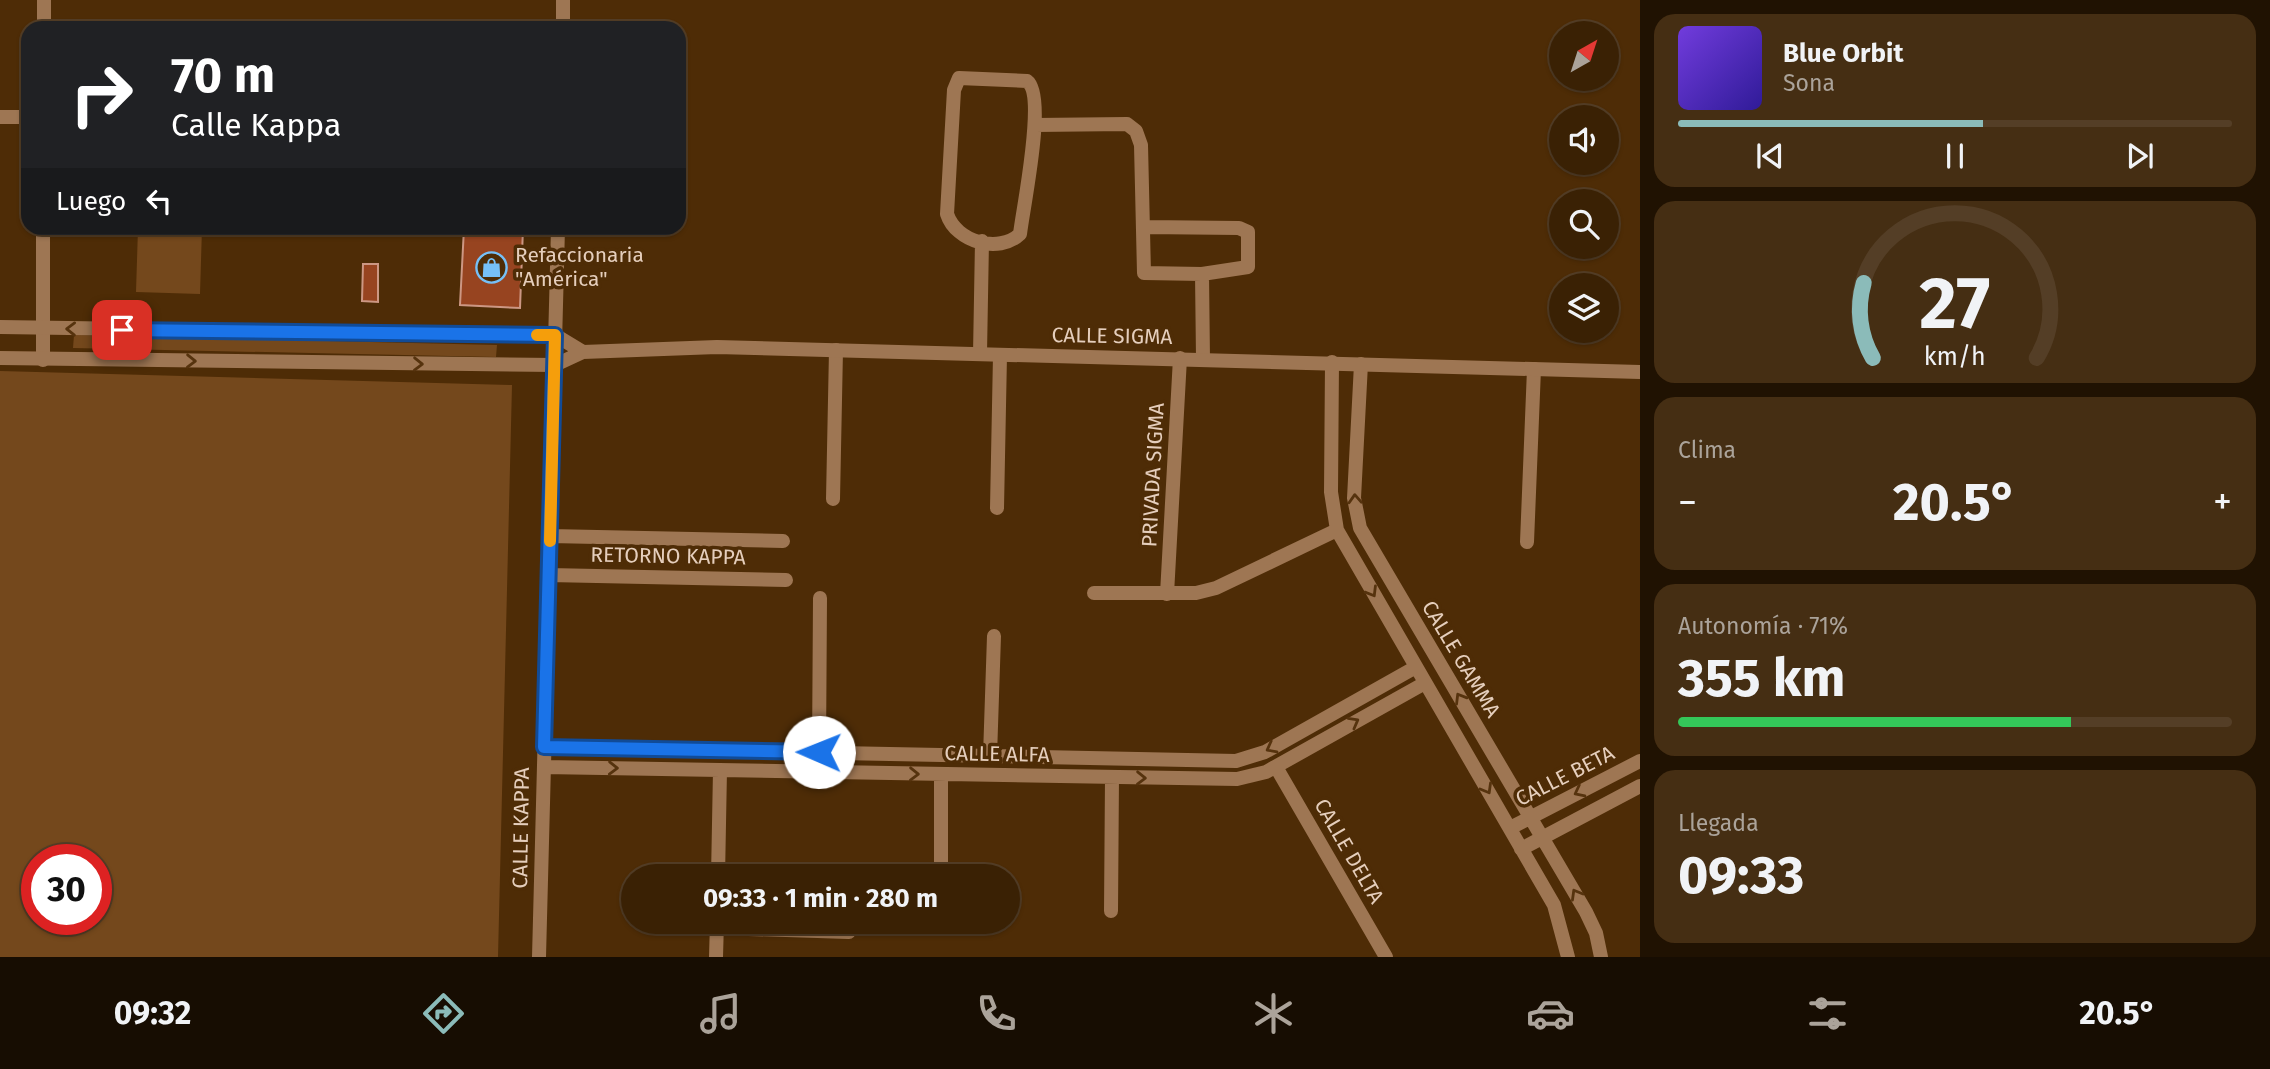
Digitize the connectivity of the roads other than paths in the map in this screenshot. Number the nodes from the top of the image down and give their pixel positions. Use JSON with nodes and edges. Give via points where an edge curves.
{"nodes":[{"id":1,"x":44,"y":0,"type":"edge"},
{"id":2,"x":563,"y":0,"type":"edge"},
{"id":3,"x":44,"y":21,"type":"edge"},
{"id":4,"x":562,"y":21,"type":"edge"},
{"id":5,"x":0,"y":117,"type":"edge"},
{"id":6,"x":21,"y":117,"type":"edge"},
{"id":7,"x":1035,"y":125,"type":"junction"},
{"id":8,"x":1144,"y":227,"type":"junction"},
{"id":9,"x":43,"y":235,"type":"edge"},
{"id":10,"x":558,"y":235,"type":"edge"},
{"id":11,"x":982,"y":241,"type":"junction"},
{"id":12,"x":1202,"y":274,"type":"junction"},
{"id":13,"x":0,"y":327,"type":"edge"},
{"id":14,"x":43,"y":328,"type":"junction"},
{"id":15,"x":555,"y":335,"type":"junction"},
{"id":16,"x":836,"y":350,"type":"junction"},
{"id":17,"x":583,"y":352,"type":"junction"},
{"id":18,"x":980,"y":354,"type":"junction"},
{"id":19,"x":1000,"y":355,"type":"junction"},
{"id":20,"x":0,"y":358,"type":"edge"},
{"id":21,"x":1180,"y":358,"type":"junction"},
{"id":22,"x":1203,"y":359,"type":"junction"},
{"id":23,"x":43,"y":360,"type":"junction"},
{"id":24,"x":1332,"y":362,"type":"junction"},
{"id":25,"x":1361,"y":364,"type":"junction"},
{"id":26,"x":555,"y":365,"type":"junction"},
{"id":27,"x":1535,"y":369,"type":"junction"},
{"id":28,"x":1640,"y":372,"type":"edge"},
{"id":29,"x":833,"y":499,"type":"dead end"},
{"id":30,"x":997,"y":508,"type":"dead end"},
{"id":31,"x":1337,"y":530,"type":"junction"},
{"id":32,"x":550,"y":536,"type":"junction"},
{"id":33,"x":783,"y":541,"type":"dead end"},
{"id":34,"x":1527,"y":542,"type":"dead end"},
{"id":35,"x":549,"y":575,"type":"junction"},
{"id":36,"x":786,"y":580,"type":"dead end"},
{"id":37,"x":1094,"y":593,"type":"dead end"},
{"id":38,"x":1167,"y":594,"type":"junction"},
{"id":39,"x":820,"y":598,"type":"dead end"},
{"id":40,"x":994,"y":636,"type":"dead end"},
{"id":41,"x":1416,"y":667,"type":"junction"},
{"id":42,"x":1425,"y":683,"type":"junction"},
{"id":43,"x":544,"y":747,"type":"junction"},
{"id":44,"x":819,"y":752,"type":"junction"},
{"id":45,"x":880,"y":754,"type":"junction"},
{"id":46,"x":990,"y":756,"type":"junction"},
{"id":47,"x":1640,"y":761,"type":"edge"},
{"id":48,"x":544,"y":767,"type":"junction"},
{"id":49,"x":1276,"y":767,"type":"junction"},
{"id":50,"x":720,"y":770,"type":"junction"},
{"id":51,"x":880,"y":773,"type":"junction"},
{"id":52,"x":941,"y":774,"type":"junction"},
{"id":53,"x":1112,"y":777,"type":"junction"},
{"id":54,"x":1640,"y":786,"type":"edge"},
{"id":55,"x":1532,"y":817,"type":"junction"},
{"id":56,"x":1510,"y":828,"type":"junction"},
{"id":57,"x":1543,"y":837,"type":"junction"},
{"id":58,"x":1521,"y":849,"type":"junction"},
{"id":59,"x":718,"y":864,"type":"edge"},
{"id":60,"x":941,"y":864,"type":"edge"},
{"id":61,"x":1111,"y":911,"type":"dead end"},
{"id":62,"x":717,"y":934,"type":"edge"},
{"id":63,"x":539,"y":957,"type":"edge"},
{"id":64,"x":716,"y":957,"type":"edge"},
{"id":65,"x":1386,"y":957,"type":"edge"},
{"id":66,"x":1568,"y":957,"type":"edge"},
{"id":67,"x":1601,"y":957,"type":"edge"}],
"edges":[{"from":1,"to":3,"type":"street"},
{"from":2,"to":4,"type":"street"},
{"from":5,"to":6,"type":"street"},
{"from":7,"to":8,"type":"street","via":[[1127,124],[1136,131],[1141,145]]},
{"from":7,"to":11,"type":"street","via":[[1020,233],[998,246]]},
{"from":7,"to":11,"type":"street","via":[[1035,92],[1027,81],[960,78],[956,82],[947,215],[959,234]]},
{"from":8,"to":12,"type":"street","via":[[1144,273]]},
{"from":8,"to":12,"type":"street","via":[[1239,228],[1248,232],[1248,267]]},
{"from":9,"to":14,"type":"street"},
{"from":10,"to":15,"type":"street","name":"CALLE KAPPA"},
{"from":11,"to":18,"type":"street"},
{"from":12,"to":22,"type":"street"},
{"from":13,"to":14,"type":"street"},
{"from":15,"to":14,"type":"street","one_way":true},
{"from":14,"to":23,"type":"street"},
{"from":15,"to":17,"type":"street"},
{"from":15,"to":26,"type":"street","name":"CALLE KAPPA"},
{"from":16,"to":17,"type":"street","name":"CALLE SIGMA","via":[[674,347]]},
{"from":16,"to":18,"type":"street","name":"CALLE SIGMA"},
{"from":16,"to":29,"type":"street"},
{"from":17,"to":26,"type":"street"},
{"from":18,"to":19,"type":"street","name":"CALLE SIGMA"},
{"from":19,"to":21,"type":"street","name":"CALLE SIGMA"},
{"from":19,"to":30,"type":"street"},
{"from":20,"to":23,"type":"street"},
{"from":21,"to":22,"type":"street","name":"CALLE SIGMA"},
{"from":21,"to":38,"type":"street","name":"PRIVADA SIGMA"},
{"from":22,"to":24,"type":"street","name":"CALLE SIGMA"},
{"from":23,"to":26,"type":"street","one_way":true},
{"from":24,"to":25,"type":"street","name":"CALLE SIGMA"},
{"from":24,"to":31,"type":"street","name":"CALLE GAMMA","via":[[1331,492]]},
{"from":25,"to":27,"type":"street","name":"CALLE SIGMA"},
{"from":55,"to":25,"type":"street","name":"CALLE GAMMA","one_way":true,"via":[[1360,528],[1354,498]]},
{"from":26,"to":32,"type":"street","name":"CALLE KAPPA"},
{"from":27,"to":28,"type":"street","name":"CALLE SIGMA"},
{"from":27,"to":34,"type":"street"},
{"from":31,"to":38,"type":"street","via":[[1216,588]]},
{"from":31,"to":41,"type":"street","name":"CALLE GAMMA","one_way":true},
{"from":32,"to":33,"type":"street","name":"RETORNO KAPPA"},
{"from":32,"to":35,"type":"street","name":"CALLE KAPPA"},
{"from":35,"to":36,"type":"street","name":"RETORNO KAPPA"},
{"from":35,"to":43,"type":"street","name":"CALLE KAPPA"},
{"from":37,"to":38,"type":"street"},
{"from":39,"to":44,"type":"street"},
{"from":40,"to":46,"type":"street"},
{"from":41,"to":42,"type":"street","name":"CALLE GAMMA"},
{"from":41,"to":46,"type":"street","name":"CALLE ALFA","one_way":true,"via":[[1250,758],[1221,762]]},
{"from":49,"to":42,"type":"street","name":"CALLE ALFA","one_way":true},
{"from":42,"to":56,"type":"street","name":"CALLE GAMMA","one_way":true},
{"from":43,"to":44,"type":"street","name":"CALLE ALFA"},
{"from":43,"to":48,"type":"street","name":"CALLE KAPPA"},
{"from":44,"to":45,"type":"street","name":"CALLE ALFA"},
{"from":45,"to":46,"type":"street","name":"CALLE ALFA"},
{"from":45,"to":51,"type":"street"},
{"from":47,"to":55,"type":"street","name":"CALLE BETA","one_way":true},
{"from":48,"to":50,"type":"street","name":"CALLE ALFA","one_way":true},
{"from":48,"to":63,"type":"street","name":"CALLE KAPPA"},
{"from":53,"to":49,"type":"street","name":"CALLE ALFA","one_way":true,"via":[[1237,779]]},
{"from":49,"to":65,"type":"street","name":"CALLE DELTA"},
{"from":50,"to":51,"type":"street","name":"CALLE ALFA"},
{"from":50,"to":59,"type":"street"},
{"from":51,"to":52,"type":"street","name":"CALLE ALFA","one_way":true},
{"from":52,"to":53,"type":"street","name":"CALLE ALFA"},
{"from":52,"to":60,"type":"street"},
{"from":53,"to":61,"type":"street"},
{"from":54,"to":57,"type":"street","name":"CALLE BETA"},
{"from":55,"to":56,"type":"street","name":"CALLE BETA"},
{"from":55,"to":57,"type":"street","name":"CALLE GAMMA"},
{"from":56,"to":58,"type":"street","name":"CALLE GAMMA"},
{"from":57,"to":58,"type":"street","name":"CALLE BETA"},
{"from":67,"to":57,"type":"street","name":"CALLE GAMMA","one_way":true,"via":[[1586,912]]},
{"from":58,"to":66,"type":"street","name":"CALLE GAMMA","via":[[1554,905]]},
{"from":62,"to":64,"type":"street"}]}
